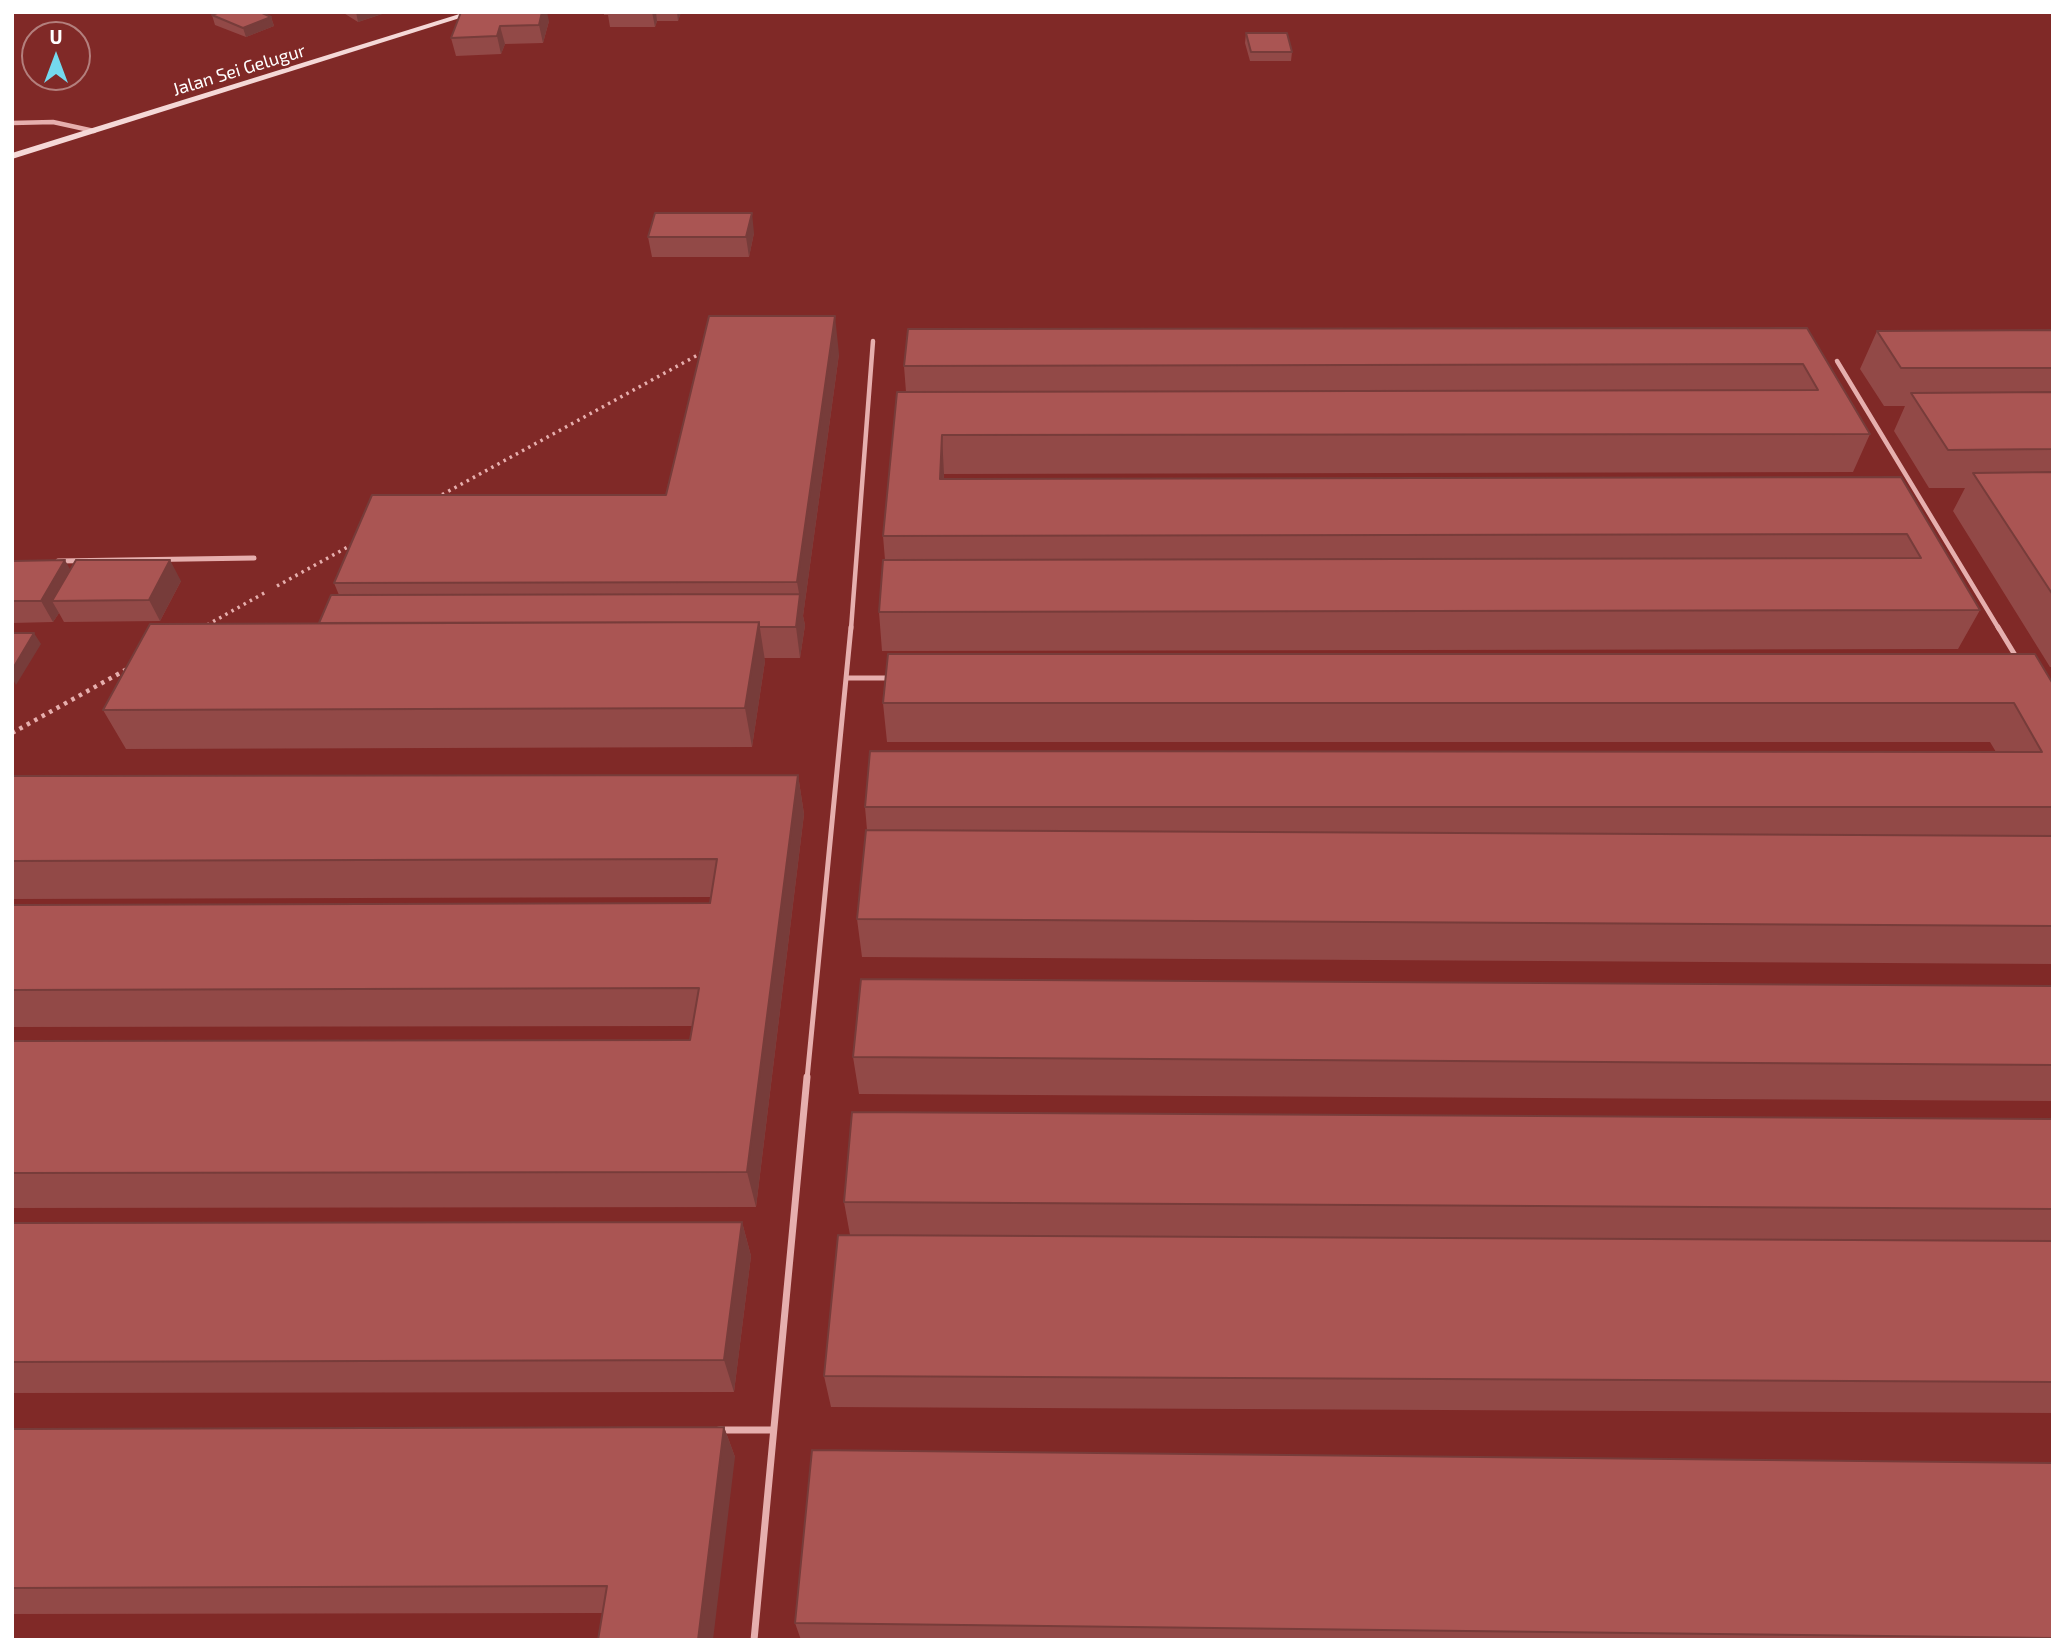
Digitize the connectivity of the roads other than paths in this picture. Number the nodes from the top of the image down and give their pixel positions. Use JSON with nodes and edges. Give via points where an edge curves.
{"nodes":[{"id":1,"x":475,"y":12,"type":"edge"},
{"id":2,"x":12,"y":122,"type":"edge"},
{"id":3,"x":95,"y":131,"type":"junction"},
{"id":4,"x":12,"y":156,"type":"edge"},
{"id":5,"x":873,"y":341,"type":"dead end"},
{"id":6,"x":1837,"y":361,"type":"dead end"},
{"id":7,"x":254,"y":558,"type":"dead end"},
{"id":8,"x":52,"y":561,"type":"edge"},
{"id":9,"x":2025,"y":670,"type":"edge"},
{"id":10,"x":847,"y":678,"type":"junction"},
{"id":11,"x":903,"y":678,"type":"edge"},
{"id":12,"x":703,"y":1430,"type":"edge"},
{"id":13,"x":772,"y":1430,"type":"junction"},
{"id":14,"x":754,"y":1640,"type":"edge"}],
"edges":[{"from":1,"to":3,"type":"main road","name":"Jalan Sei Gelugur"},
{"from":2,"to":3,"type":"street","via":[[53,122]]},
{"from":3,"to":4,"type":"main road","name":"Jalan Sei Gelugur"},
{"from":5,"to":10,"type":"lane"},
{"from":6,"to":9,"type":"lane"},
{"from":7,"to":8,"type":"street"},
{"from":10,"to":11,"type":"lane"},
{"from":10,"to":13,"type":"lane"},
{"from":12,"to":13,"type":"lane"},
{"from":13,"to":14,"type":"lane"}]}
